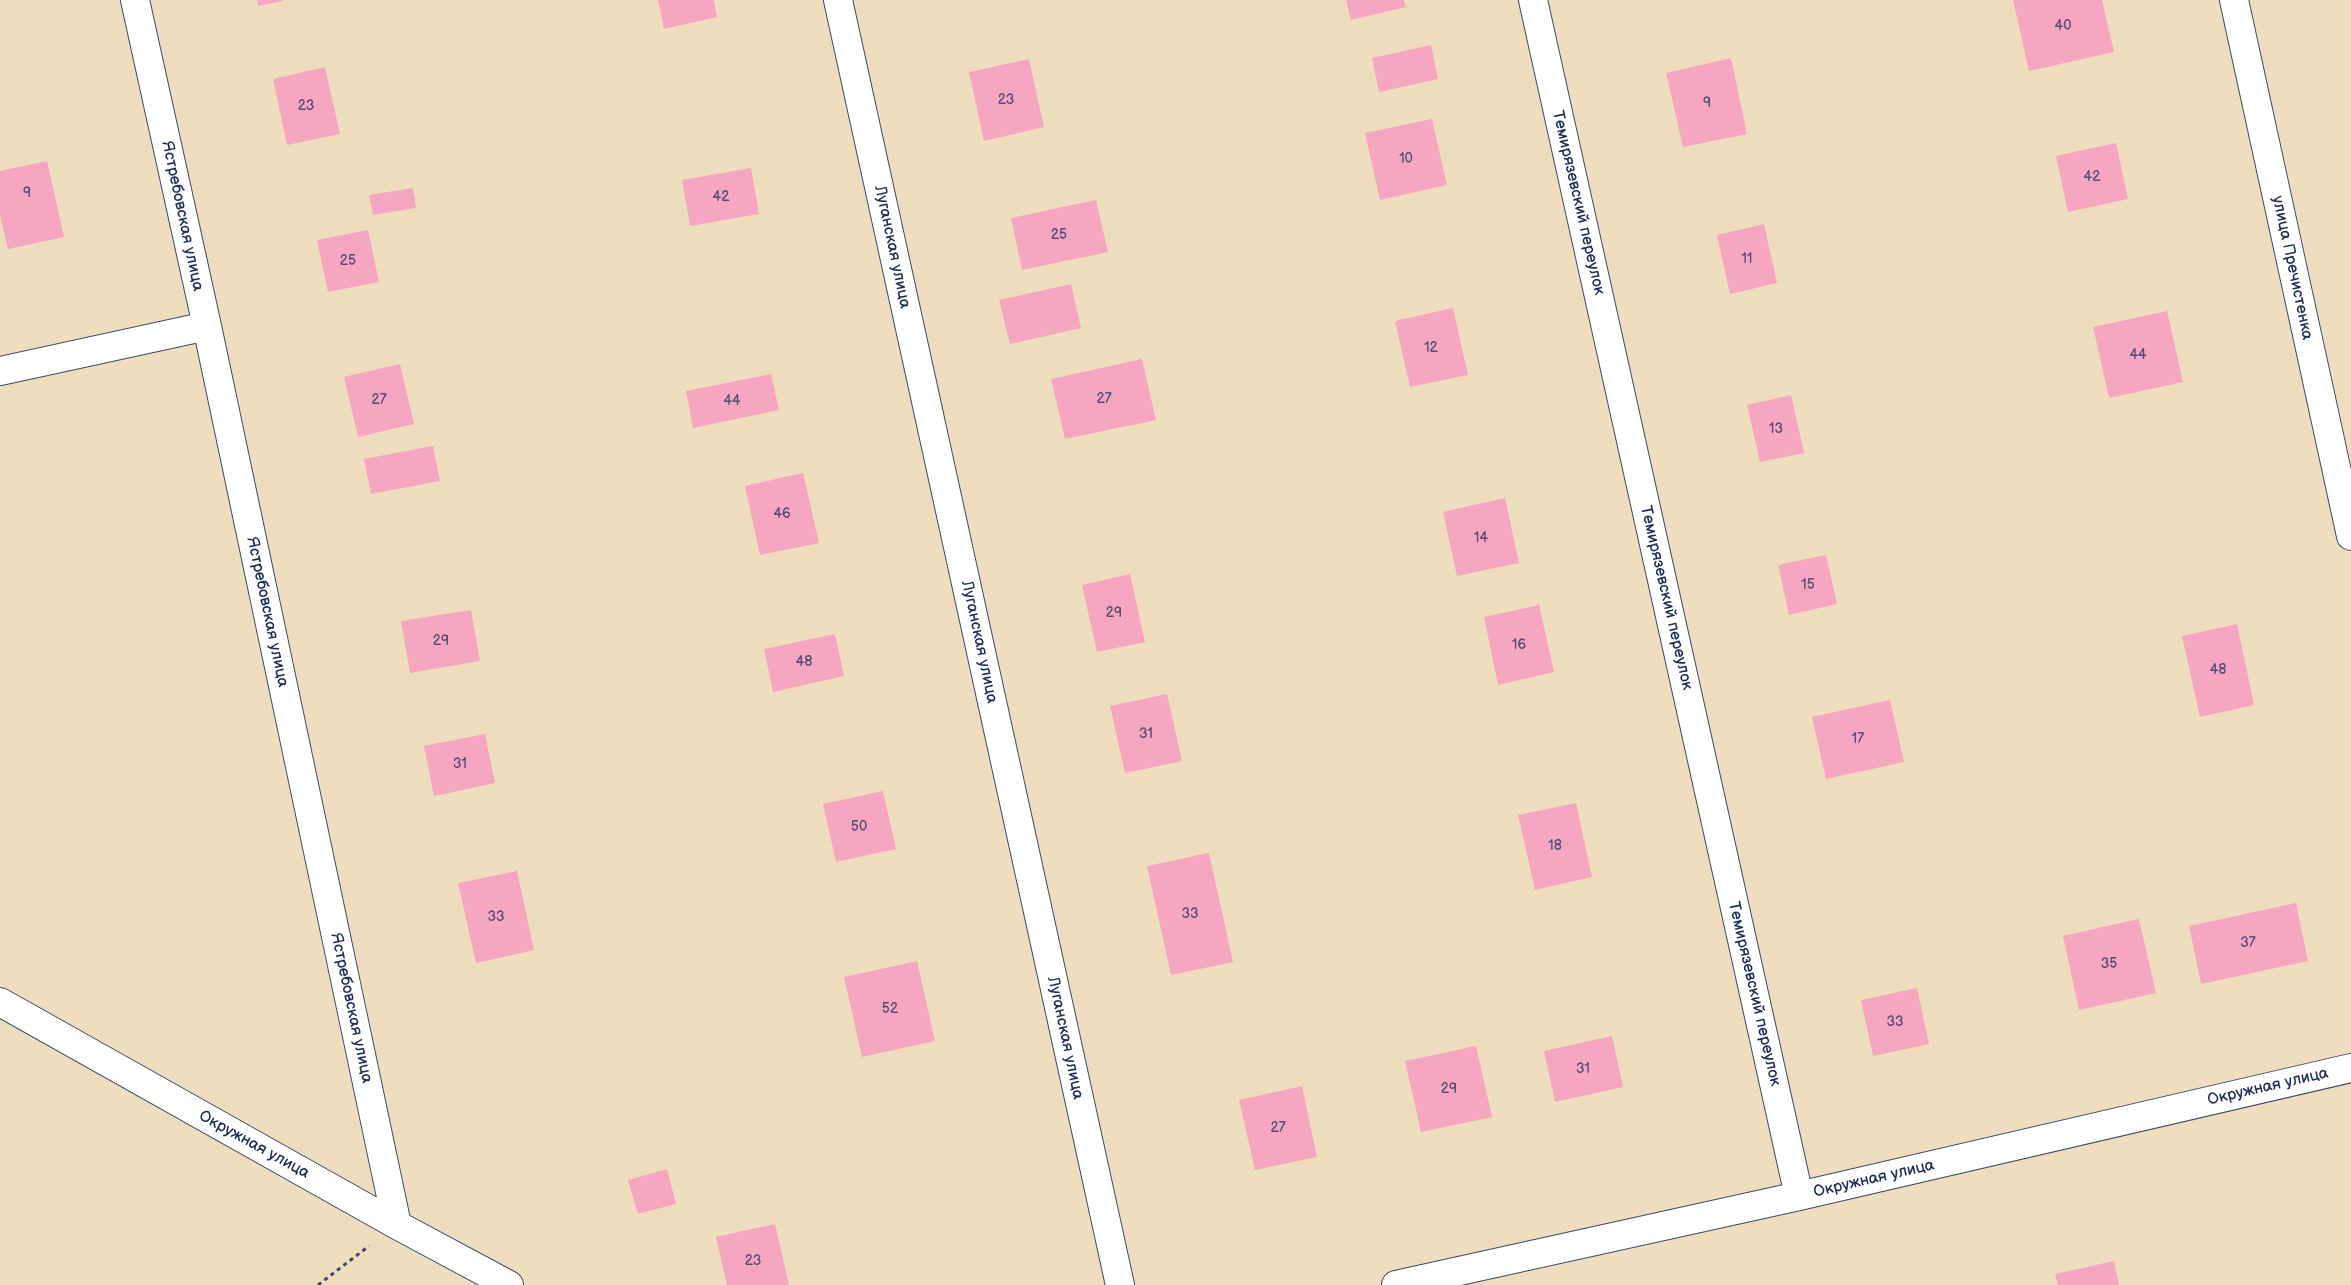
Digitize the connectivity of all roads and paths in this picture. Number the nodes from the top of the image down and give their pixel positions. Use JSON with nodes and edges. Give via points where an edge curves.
{"nodes":[{"id":1,"x":135,"y":0,"type":"edge"},
{"id":2,"x":838,"y":0,"type":"edge"},
{"id":3,"x":1533,"y":0,"type":"edge"},
{"id":4,"x":2234,"y":0,"type":"edge"},
{"id":5,"x":207,"y":326,"type":"junction"},
{"id":6,"x":0,"y":371,"type":"edge"},
{"id":7,"x":2351,"y":536,"type":"edge"},
{"id":8,"x":0,"y":1002,"type":"edge"},
{"id":9,"x":2351,"y":1068,"type":"edge"},
{"id":10,"x":1799,"y":1196,"type":"junction"},
{"id":11,"x":397,"y":1225,"type":"junction"},
{"id":12,"x":318,"y":1285,"type":"edge"},
{"id":13,"x":509,"y":1285,"type":"edge"},
{"id":14,"x":1120,"y":1285,"type":"edge"},
{"id":15,"x":1396,"y":1285,"type":"edge"}],
"edges":[{"from":1,"to":5,"type":"street","name":"Ястребовская улица"},
{"from":2,"to":14,"type":"street","name":"Луганская улица"},
{"from":3,"to":10,"type":"street","name":"Темирязевский переулок"},
{"from":4,"to":7,"type":"street","name":"улица Пречистенка"},
{"from":5,"to":6,"type":"street"},
{"from":5,"to":11,"type":"street","name":"Ястребовская улица"},
{"from":8,"to":11,"type":"street","name":"Окружная улица"},
{"from":9,"to":10,"type":"street","name":"Окружная улица"},
{"from":10,"to":15,"type":"street","name":"Окружная улица"},
{"from":11,"to":12,"type":"path"},
{"from":11,"to":13,"type":"street","name":"Окружная улица"}]}
